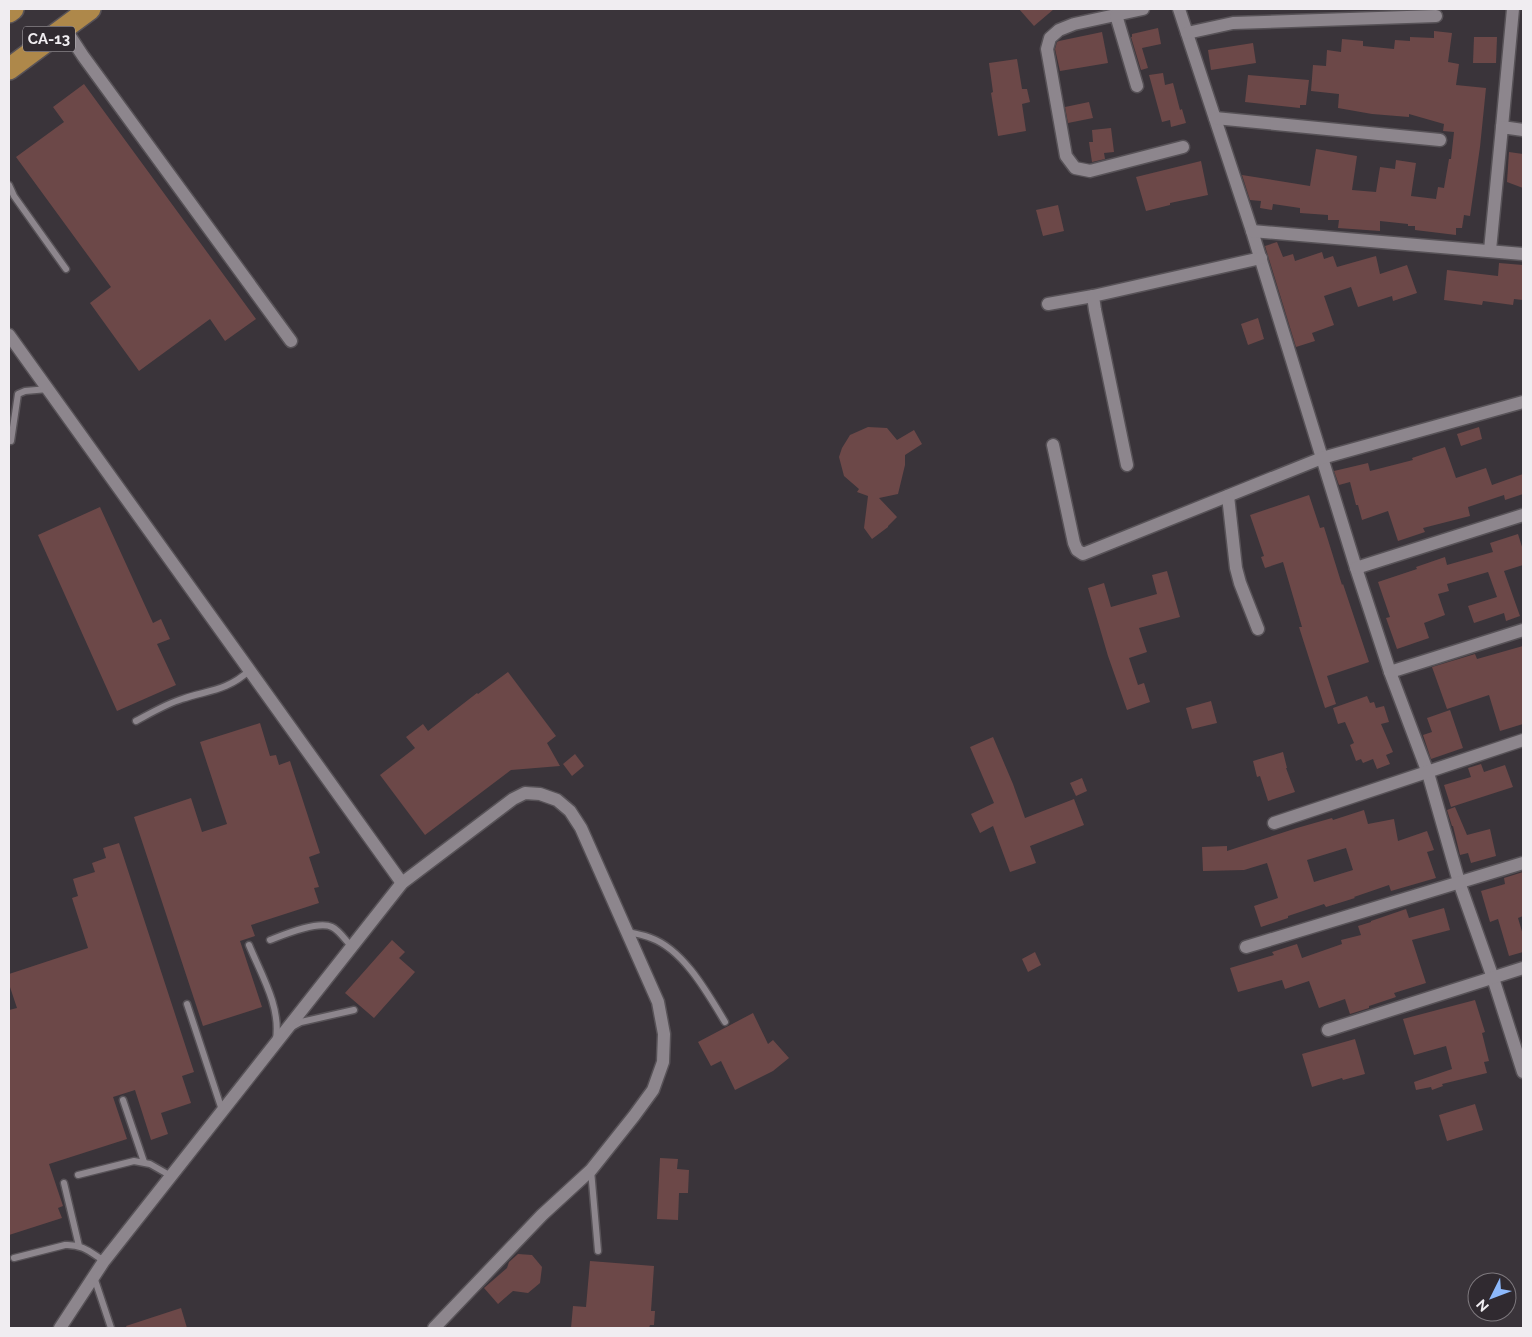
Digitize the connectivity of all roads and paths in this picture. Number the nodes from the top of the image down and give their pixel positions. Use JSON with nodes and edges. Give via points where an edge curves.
{"nodes":[{"id":1,"x":13,"y":9,"type":"edge"},
{"id":2,"x":90,"y":9,"type":"edge"},
{"id":3,"x":1143,"y":9,"type":"edge"},
{"id":4,"x":1179,"y":9,"type":"edge"},
{"id":5,"x":1513,"y":9,"type":"edge"},
{"id":6,"x":9,"y":12,"type":"edge"},
{"id":7,"x":1116,"y":14,"type":"junction"},
{"id":8,"x":1436,"y":16,"type":"dead end"},
{"id":9,"x":64,"y":27,"type":"junction"},
{"id":10,"x":1187,"y":33,"type":"junction"},
{"id":11,"x":9,"y":69,"type":"edge"},
{"id":12,"x":1137,"y":86,"type":"dead end"},
{"id":13,"x":1215,"y":118,"type":"junction"},
{"id":14,"x":1502,"y":127,"type":"junction"},
{"id":15,"x":1523,"y":130,"type":"edge"},
{"id":16,"x":1440,"y":140,"type":"dead end"},
{"id":17,"x":1183,"y":147,"type":"dead end"},
{"id":18,"x":9,"y":185,"type":"edge"},
{"id":19,"x":1252,"y":231,"type":"junction"},
{"id":20,"x":1490,"y":250,"type":"junction"},
{"id":21,"x":1523,"y":254,"type":"edge"},
{"id":22,"x":1261,"y":258,"type":"junction"},
{"id":23,"x":66,"y":269,"type":"dead end"},
{"id":24,"x":1093,"y":296,"type":"junction"},
{"id":25,"x":1048,"y":304,"type":"dead end"},
{"id":26,"x":9,"y":335,"type":"edge"},
{"id":27,"x":291,"y":341,"type":"dead end"},
{"id":28,"x":14,"y":348,"type":"edge"},
{"id":29,"x":48,"y":389,"type":"junction"},
{"id":30,"x":1523,"y":402,"type":"edge"},
{"id":31,"x":11,"y":441,"type":"dead end"},
{"id":32,"x":1053,"y":445,"type":"dead end"},
{"id":33,"x":1322,"y":458,"type":"junction"},
{"id":34,"x":1127,"y":465,"type":"dead end"},
{"id":35,"x":1228,"y":496,"type":"junction"},
{"id":36,"x":1523,"y":515,"type":"edge"},
{"id":37,"x":1356,"y":568,"type":"junction"},
{"id":38,"x":1258,"y":629,"type":"dead end"},
{"id":39,"x":1523,"y":630,"type":"edge"},
{"id":40,"x":250,"y":670,"type":"junction"},
{"id":41,"x":1390,"y":672,"type":"junction"},
{"id":42,"x":136,"y":721,"type":"dead end"},
{"id":43,"x":1523,"y":740,"type":"edge"},
{"id":44,"x":1428,"y":773,"type":"junction"},
{"id":45,"x":1274,"y":823,"type":"dead end"},
{"id":46,"x":1523,"y":863,"type":"edge"},
{"id":47,"x":1459,"y":882,"type":"junction"},
{"id":48,"x":402,"y":883,"type":"junction"},
{"id":49,"x":627,"y":932,"type":"junction"},
{"id":50,"x":270,"y":940,"type":"dead end"},
{"id":51,"x":249,"y":945,"type":"dead end"},
{"id":52,"x":352,"y":947,"type":"junction"},
{"id":53,"x":1246,"y":947,"type":"dead end"},
{"id":54,"x":1523,"y":968,"type":"edge"},
{"id":55,"x":1493,"y":978,"type":"junction"},
{"id":56,"x":187,"y":1004,"type":"dead end"},
{"id":57,"x":354,"y":1010,"type":"dead end"},
{"id":58,"x":726,"y":1022,"type":"dead end"},
{"id":59,"x":284,"y":1030,"type":"junction"},
{"id":60,"x":1328,"y":1030,"type":"dead end"},
{"id":61,"x":275,"y":1042,"type":"junction"},
{"id":62,"x":1523,"y":1072,"type":"edge"},
{"id":63,"x":123,"y":1100,"type":"dead end"},
{"id":64,"x":222,"y":1110,"type":"junction"},
{"id":65,"x":144,"y":1162,"type":"junction"},
{"id":66,"x":591,"y":1170,"type":"junction"},
{"id":67,"x":78,"y":1175,"type":"dead end"},
{"id":68,"x":171,"y":1176,"type":"junction"},
{"id":69,"x":64,"y":1183,"type":"dead end"},
{"id":70,"x":79,"y":1246,"type":"junction"},
{"id":71,"x":598,"y":1251,"type":"dead end"},
{"id":72,"x":14,"y":1258,"type":"dead end"},
{"id":73,"x":104,"y":1261,"type":"junction"},
{"id":74,"x":94,"y":1277,"type":"junction"},
{"id":75,"x":60,"y":1328,"type":"edge"},
{"id":76,"x":111,"y":1328,"type":"edge"},
{"id":77,"x":434,"y":1328,"type":"edge"}],
"edges":[{"from":1,"to":6,"type":"highway","number":"CA-13"},
{"from":2,"to":9,"type":"highway","number":"CA-13"},
{"from":3,"to":7,"type":"street"},
{"from":4,"to":10,"type":"street"},
{"from":5,"to":14,"type":"street"},
{"from":7,"to":12,"type":"street"},
{"from":7,"to":17,"type":"street","via":[[1074,24],[1050,38],[1047,49],[1066,156],[1076,168],[1090,171]]},
{"from":8,"to":10,"type":"street","via":[[1233,23]]},
{"from":9,"to":11,"type":"highway","number":"CA-13"},
{"from":9,"to":27,"type":"street"},
{"from":10,"to":13,"type":"street"},
{"from":13,"to":16,"type":"street"},
{"from":13,"to":19,"type":"street"},
{"from":14,"to":15,"type":"street"},
{"from":14,"to":20,"type":"street"},
{"from":18,"to":23,"type":"lane"},
{"from":19,"to":20,"type":"street"},
{"from":19,"to":22,"type":"street"},
{"from":20,"to":21,"type":"street"},
{"from":22,"to":24,"type":"street"},
{"from":22,"to":33,"type":"street"},
{"from":24,"to":25,"type":"street"},
{"from":24,"to":34,"type":"street"},
{"from":26,"to":28,"type":"street"},
{"from":28,"to":29,"type":"street"},
{"from":29,"to":31,"type":"lane","via":[[18,394]]},
{"from":29,"to":40,"type":"street"},
{"from":30,"to":33,"type":"street"},
{"from":32,"to":35,"type":"street","via":[[1074,543],[1082,554]]},
{"from":33,"to":35,"type":"street"},
{"from":33,"to":37,"type":"street"},
{"from":35,"to":38,"type":"street","via":[[1236,568]]},
{"from":36,"to":37,"type":"street"},
{"from":37,"to":41,"type":"street"},
{"from":39,"to":41,"type":"street"},
{"from":40,"to":42,"type":"lane","via":[[233,684],[180,700]]},
{"from":40,"to":48,"type":"street"},
{"from":41,"to":44,"type":"street"},
{"from":43,"to":44,"type":"street"},
{"from":44,"to":45,"type":"street"},
{"from":44,"to":47,"type":"street"},
{"from":46,"to":47,"type":"street"},
{"from":47,"to":53,"type":"street"},
{"from":47,"to":55,"type":"street"},
{"from":48,"to":49,"type":"street","via":[[513,799],[525,793],[540,794],[557,800],[570,811],[581,828]]},
{"from":48,"to":52,"type":"street"},
{"from":49,"to":58,"type":"lane","via":[[652,938],[679,955]]},
{"from":49,"to":66,"type":"street","via":[[658,1002],[664,1034],[663,1062],[653,1090]]},
{"from":50,"to":52,"type":"lane","via":[[300,929],[328,926],[333,927]]},
{"from":51,"to":61,"type":"lane","via":[[274,1009],[278,1028]]},
{"from":52,"to":59,"type":"street"},
{"from":54,"to":55,"type":"street"},
{"from":55,"to":60,"type":"street"},
{"from":55,"to":62,"type":"street"},
{"from":56,"to":64,"type":"lane"},
{"from":57,"to":59,"type":"lane","via":[[301,1022]]},
{"from":59,"to":61,"type":"street"},
{"from":61,"to":64,"type":"street"},
{"from":63,"to":65,"type":"lane"},
{"from":64,"to":68,"type":"street"},
{"from":65,"to":67,"type":"lane","via":[[134,1161]]},
{"from":65,"to":68,"type":"lane"},
{"from":66,"to":71,"type":"lane"},
{"from":66,"to":77,"type":"street","via":[[542,1215]]},
{"from":68,"to":73,"type":"street"},
{"from":69,"to":70,"type":"lane"},
{"from":70,"to":72,"type":"lane","via":[[64,1245]]},
{"from":70,"to":73,"type":"lane"},
{"from":73,"to":74,"type":"street"},
{"from":74,"to":75,"type":"street"},
{"from":74,"to":76,"type":"lane"}]}
